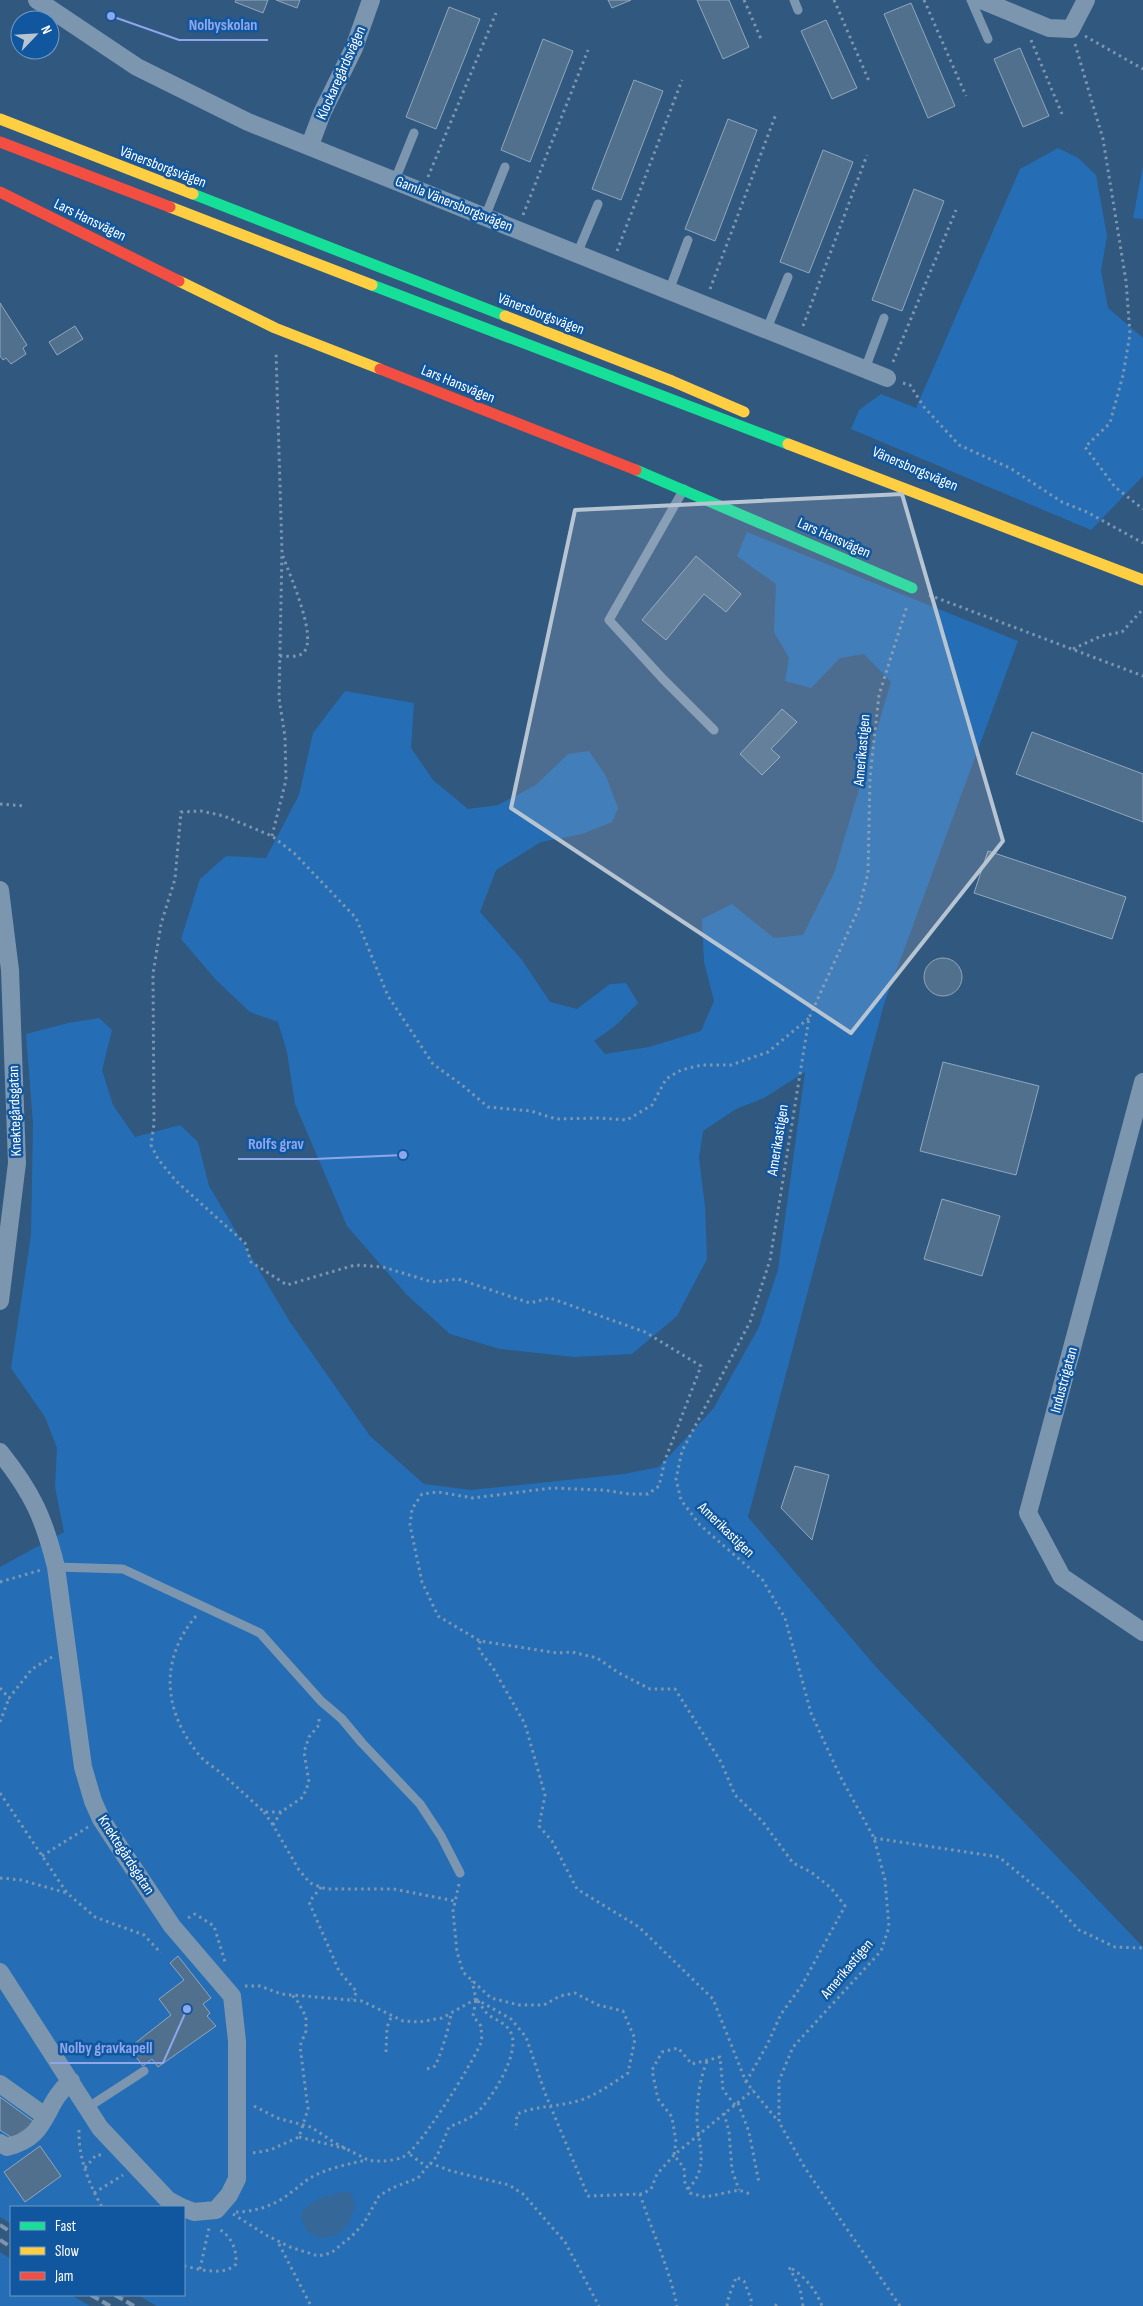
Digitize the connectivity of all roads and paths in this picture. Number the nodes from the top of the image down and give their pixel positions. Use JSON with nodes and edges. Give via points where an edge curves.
{"nodes":[{"id":1,"x":37,"y":0,"type":"edge"},
{"id":2,"x":371,"y":0,"type":"edge"},
{"id":3,"x":744,"y":0,"type":"edge"},
{"id":4,"x":794,"y":0,"type":"edge"},
{"id":5,"x":834,"y":0,"type":"edge"},
{"id":6,"x":924,"y":0,"type":"edge"},
{"id":7,"x":971,"y":0,"type":"edge"},
{"id":8,"x":981,"y":0,"type":"edge"},
{"id":9,"x":1086,"y":0,"type":"edge"},
{"id":10,"x":798,"y":10,"type":"dead end"},
{"id":11,"x":496,"y":13,"type":"dead end"},
{"id":12,"x":1020,"y":16,"type":"junction"},
{"id":13,"x":1071,"y":29,"type":"junction"},
{"id":14,"x":761,"y":39,"type":"dead end"},
{"id":15,"x":988,"y":39,"type":"dead end"},
{"id":16,"x":588,"y":50,"type":"dead end"},
{"id":17,"x":1143,"y":69,"type":"edge"},
{"id":18,"x":682,"y":80,"type":"dead end"},
{"id":19,"x":869,"y":82,"type":"dead end"},
{"id":20,"x":966,"y":96,"type":"dead end"},
{"id":21,"x":776,"y":114,"type":"dead end"},
{"id":22,"x":1062,"y":114,"type":"dead end"},
{"id":23,"x":0,"y":119,"type":"edge"},
{"id":24,"x":414,"y":133,"type":"dead end"},
{"id":25,"x":0,"y":142,"type":"edge"},
{"id":26,"x":310,"y":146,"type":"junction"},
{"id":27,"x":868,"y":155,"type":"dead end"},
{"id":28,"x":505,"y":167,"type":"dead end"},
{"id":29,"x":395,"y":180,"type":"junction"},
{"id":30,"x":422,"y":191,"type":"junction"},
{"id":31,"x":0,"y":192,"type":"edge"},
{"id":32,"x":598,"y":204,"type":"dead end"},
{"id":33,"x":956,"y":210,"type":"dead end"},
{"id":34,"x":484,"y":216,"type":"junction"},
{"id":35,"x":517,"y":230,"type":"junction"},
{"id":36,"x":688,"y":240,"type":"dead end"},
{"id":37,"x":577,"y":254,"type":"junction"},
{"id":38,"x":610,"y":268,"type":"junction"},
{"id":39,"x":788,"y":277,"type":"dead end"},
{"id":40,"x":668,"y":291,"type":"junction"},
{"id":41,"x":704,"y":306,"type":"junction"},
{"id":42,"x":884,"y":318,"type":"dead end"},
{"id":43,"x":275,"y":328,"type":"junction"},
{"id":44,"x":766,"y":331,"type":"junction"},
{"id":45,"x":796,"y":343,"type":"junction"},
{"id":46,"x":865,"y":370,"type":"junction"},
{"id":47,"x":886,"y":378,"type":"junction"},
{"id":48,"x":754,"y":416,"type":"dead end"},
{"id":49,"x":791,"y":432,"type":"dead end"},
{"id":50,"x":684,"y":489,"type":"junction"},
{"id":51,"x":1143,"y":509,"type":"edge"},
{"id":52,"x":1143,"y":543,"type":"edge"},
{"id":53,"x":1065,"y":550,"type":"junction"},
{"id":54,"x":282,"y":552,"type":"junction"},
{"id":55,"x":1143,"y":580,"type":"edge"},
{"id":56,"x":912,"y":588,"type":"junction"},
{"id":57,"x":1143,"y":609,"type":"edge"},
{"id":58,"x":1073,"y":649,"type":"junction"},
{"id":59,"x":280,"y":656,"type":"junction"},
{"id":60,"x":1143,"y":676,"type":"edge"},
{"id":61,"x":714,"y":730,"type":"dead end"},
{"id":62,"x":0,"y":804,"type":"edge"},
{"id":63,"x":25,"y":806,"type":"dead end"},
{"id":64,"x":272,"y":836,"type":"junction"},
{"id":65,"x":0,"y":890,"type":"edge"},
{"id":66,"x":809,"y":1018,"type":"junction"},
{"id":67,"x":7,"y":1054,"type":"edge"},
{"id":68,"x":1143,"y":1082,"type":"edge"},
{"id":69,"x":0,"y":1301,"type":"edge"},
{"id":70,"x":0,"y":1452,"type":"edge"},
{"id":71,"x":56,"y":1567,"type":"junction"},
{"id":72,"x":0,"y":1582,"type":"edge"},
{"id":73,"x":204,"y":1606,"type":"junction"},
{"id":74,"x":1143,"y":1632,"type":"edge"},
{"id":75,"x":480,"y":1641,"type":"junction"},
{"id":76,"x":67,"y":1655,"type":"junction"},
{"id":77,"x":0,"y":1688,"type":"edge"},
{"id":78,"x":8,"y":1698,"type":"junction"},
{"id":79,"x":321,"y":1701,"type":"junction"},
{"id":80,"x":0,"y":1722,"type":"edge"},
{"id":81,"x":0,"y":1793,"type":"edge"},
{"id":82,"x":264,"y":1812,"type":"junction"},
{"id":83,"x":281,"y":1812,"type":"junction"},
{"id":84,"x":101,"y":1819,"type":"junction"},
{"id":85,"x":273,"y":1825,"type":"junction"},
{"id":86,"x":874,"y":1838,"type":"junction"},
{"id":87,"x":42,"y":1856,"type":"junction"},
{"id":88,"x":460,"y":1873,"type":"joint"},
{"id":89,"x":0,"y":1878,"type":"edge"},
{"id":90,"x":321,"y":1887,"type":"junction"},
{"id":91,"x":67,"y":1894,"type":"junction"},
{"id":92,"x":456,"y":1901,"type":"junction"},
{"id":93,"x":172,"y":1926,"type":"junction"},
{"id":94,"x":1143,"y":1948,"type":"edge"},
{"id":95,"x":160,"y":1953,"type":"dead end"},
{"id":96,"x":0,"y":1972,"type":"edge"},
{"id":97,"x":472,"y":1981,"type":"junction"},
{"id":98,"x":222,"y":1983,"type":"junction"},
{"id":99,"x":291,"y":1995,"type":"junction"},
{"id":100,"x":352,"y":1999,"type":"junction"},
{"id":101,"x":476,"y":1999,"type":"junction"},
{"id":102,"x":451,"y":2014,"type":"junction"},
{"id":103,"x":392,"y":2015,"type":"junction"},
{"id":104,"x":386,"y":2052,"type":"dead end"},
{"id":105,"x":708,"y":2058,"type":"junction"},
{"id":106,"x":427,"y":2069,"type":"dead end"},
{"id":107,"x":144,"y":2071,"type":"dead end"},
{"id":108,"x":71,"y":2082,"type":"junction"},
{"id":109,"x":746,"y":2082,"type":"junction"},
{"id":110,"x":0,"y":2084,"type":"edge"},
{"id":111,"x":752,"y":2090,"type":"junction"},
{"id":112,"x":237,"y":2098,"type":"junction"},
{"id":113,"x":550,"y":2104,"type":"junction"},
{"id":114,"x":737,"y":2104,"type":"junction"},
{"id":115,"x":87,"y":2108,"type":"junction"},
{"id":116,"x":724,"y":2113,"type":"junction"},
{"id":117,"x":45,"y":2116,"type":"junction"},
{"id":118,"x":779,"y":2122,"type":"junction"},
{"id":119,"x":303,"y":2124,"type":"junction"},
{"id":120,"x":80,"y":2127,"type":"dead end"},
{"id":121,"x":516,"y":2130,"type":"dead end"},
{"id":122,"x":698,"y":2133,"type":"junction"},
{"id":123,"x":299,"y":2137,"type":"junction"},
{"id":124,"x":0,"y":2142,"type":"edge"},
{"id":125,"x":350,"y":2149,"type":"junction"},
{"id":126,"x":237,"y":2152,"type":"junction"},
{"id":127,"x":408,"y":2153,"type":"junction"},
{"id":128,"x":674,"y":2155,"type":"junction"},
{"id":129,"x":368,"y":2160,"type":"junction"},
{"id":130,"x":430,"y":2163,"type":"junction"},
{"id":131,"x":427,"y":2167,"type":"junction"},
{"id":132,"x":127,"y":2172,"type":"dead end"},
{"id":133,"x":759,"y":2183,"type":"dead end"},
{"id":134,"x":688,"y":2189,"type":"junction"},
{"id":135,"x":739,"y":2190,"type":"junction"},
{"id":136,"x":94,"y":2193,"type":"junction"},
{"id":137,"x":640,"y":2194,"type":"junction"},
{"id":138,"x":750,"y":2194,"type":"dead end"},
{"id":139,"x":101,"y":2206,"type":"edge"},
{"id":140,"x":178,"y":2206,"type":"edge"},
{"id":141,"x":185,"y":2209,"type":"edge"},
{"id":142,"x":204,"y":2223,"type":"dead end"},
{"id":143,"x":210,"y":2225,"type":"junction"},
{"id":144,"x":266,"y":2235,"type":"junction"},
{"id":145,"x":185,"y":2266,"type":"edge"},
{"id":146,"x":200,"y":2269,"type":"junction"},
{"id":147,"x":311,"y":2306,"type":"edge"},
{"id":148,"x":599,"y":2306,"type":"edge"},
{"id":149,"x":677,"y":2306,"type":"edge"},
{"id":150,"x":727,"y":2306,"type":"edge"},
{"id":151,"x":752,"y":2306,"type":"edge"},
{"id":152,"x":775,"y":2306,"type":"edge"},
{"id":153,"x":779,"y":2306,"type":"edge"},
{"id":154,"x":803,"y":2306,"type":"edge"},
{"id":155,"x":822,"y":2306,"type":"edge"},
{"id":156,"x":900,"y":2306,"type":"edge"}],
"edges":[{"from":1,"to":26,"type":"street","name":"Gamla Vänersborgsvägen","via":[[137,67],[248,122]]},
{"from":2,"to":26,"type":"street","name":"Klockaregårdsvägen","via":[[354,48],[322,113]]},
{"from":3,"to":14,"type":"path"},
{"from":4,"to":10,"type":"lane"},
{"from":5,"to":19,"type":"path"},
{"from":6,"to":20,"type":"path"},
{"from":7,"to":15,"type":"lane"},
{"from":8,"to":12,"type":"street"},
{"from":9,"to":13,"type":"street"},
{"from":11,"to":30,"type":"path"},
{"from":12,"to":13,"type":"street","via":[[1049,28]]},
{"from":12,"to":22,"type":"path"},
{"from":13,"to":17,"type":"path"},
{"from":13,"to":51,"type":"path","via":[[1103,139],[1126,281],[1130,334],[1110,423],[1086,447],[1115,487]]},
{"from":16,"to":35,"type":"path"},
{"from":18,"to":38,"type":"path"},
{"from":21,"to":41,"type":"path"},
{"from":23,"to":48,"type":"main road","name":"Vänersborgsvägen","via":[[672,381]]},
{"from":24,"to":29,"type":"lane"},
{"from":25,"to":53,"type":"main road","name":"Vänersborgsvägen"},
{"from":26,"to":29,"type":"street","name":"Gamla Vänersborgsvägen"},
{"from":27,"to":45,"type":"path"},
{"from":28,"to":34,"type":"lane"},
{"from":29,"to":30,"type":"street","name":"Gamla Vänersborgsvägen"},
{"from":30,"to":34,"type":"street","name":"Gamla Vänersborgsvägen"},
{"from":31,"to":43,"type":"main road","name":"Lars Hansvägen"},
{"from":32,"to":37,"type":"lane"},
{"from":33,"to":47,"type":"path"},
{"from":34,"to":35,"type":"street","name":"Gamla Vänersborgsvägen"},
{"from":35,"to":37,"type":"street","name":"Gamla Vänersborgsvägen"},
{"from":36,"to":40,"type":"lane"},
{"from":37,"to":38,"type":"street","name":"Gamla Vänersborgsvägen"},
{"from":38,"to":40,"type":"street","name":"Gamla Vänersborgsvägen"},
{"from":39,"to":44,"type":"lane"},
{"from":40,"to":41,"type":"street","name":"Gamla Vänersborgsvägen"},
{"from":41,"to":44,"type":"street","name":"Gamla Vänersborgsvägen"},
{"from":42,"to":46,"type":"lane"},
{"from":43,"to":50,"type":"main road","name":"Lars Hansvägen"},
{"from":43,"to":54,"type":"path"},
{"from":44,"to":45,"type":"street","name":"Gamla Vänersborgsvägen"},
{"from":45,"to":46,"type":"street","name":"Gamla Vänersborgsvägen"},
{"from":46,"to":47,"type":"street","name":"Gamla Vänersborgsvägen"},
{"from":47,"to":52,"type":"path","via":[[910,385],[924,407],[959,445],[1010,468],[1062,502]]},
{"from":49,"to":53,"type":"main road","name":"Vänersborgsvägen"},
{"from":50,"to":56,"type":"main road","name":"Lars Hansvägen"},
{"from":50,"to":61,"type":"lane","via":[[609,620]]},
{"from":53,"to":55,"type":"main road","name":"Vänersborgsvägen"},
{"from":54,"to":59,"type":"path"},
{"from":54,"to":59,"type":"path","via":[[309,640],[303,653]]},
{"from":56,"to":58,"type":"path"},
{"from":56,"to":66,"type":"path","name":"Amerikastigen","via":[[879,695],[870,777],[868,873],[860,908]]},
{"from":57,"to":58,"type":"path","via":[[1122,632],[1101,636]]},
{"from":58,"to":60,"type":"path"},
{"from":59,"to":64,"type":"path","via":[[279,698],[285,737],[286,780]]},
{"from":62,"to":63,"type":"path"},
{"from":64,"to":66,"type":"path","via":[[295,854],[356,918],[388,996],[433,1064],[488,1107],[531,1111],[556,1119],[627,1120],[652,1105],[666,1079],[681,1070],[702,1065],[731,1065],[768,1052]]},
{"from":64,"to":75,"type":"path","via":[[224,816],[201,811],[181,812],[175,879],[161,924],[153,974],[154,1124],[151,1145],[158,1159],[176,1181],[245,1243],[251,1262],[287,1285],[354,1265],[383,1267],[432,1282],[458,1279],[530,1303],[550,1298],[636,1329],[701,1366],[665,1460],[659,1486],[648,1494],[552,1488],[473,1498],[438,1492],[422,1494],[412,1509],[410,1525],[422,1582],[438,1616]]},
{"from":65,"to":67,"type":"street","name":"Knektegårdsgatan","via":[[10,970]]},
{"from":66,"to":86,"type":"path","name":"Amerikastigen","via":[[770,1260],[750,1322],[682,1451],[676,1480],[681,1500],[700,1525],[762,1579],[785,1618],[811,1713]]},
{"from":67,"to":69,"type":"street","name":"Knektegårdsgatan","via":[[17,1163]]},
{"from":68,"to":74,"type":"street","name":"Industrigatan","via":[[1028,1512],[1062,1577]]},
{"from":70,"to":71,"type":"street","name":"Knektegårdsgatan","via":[[32,1496],[44,1520]]},
{"from":71,"to":72,"type":"path"},
{"from":71,"to":73,"type":"lane","via":[[122,1569]]},
{"from":71,"to":76,"type":"street","name":"Knektegårdsgatan"},
{"from":73,"to":79,"type":"lane","via":[[260,1633]]},
{"from":73,"to":82,"type":"path","via":[[186,1628],[176,1651],[169,1676],[171,1701],[181,1728],[201,1758]]},
{"from":75,"to":109,"type":"path","via":[[479,1650],[525,1724],[545,1795],[539,1826],[552,1841],[577,1889],[639,1927],[713,1999]]},
{"from":75,"to":109,"type":"path","via":[[597,1658],[650,1689],[675,1689],[721,1762],[735,1795],[763,1822],[792,1863],[811,1872],[831,1888],[844,1906],[802,1984],[781,2014]]},
{"from":76,"to":78,"type":"path","via":[[50,1657],[32,1669]]},
{"from":76,"to":84,"type":"street","name":"Knektegårdsgatan","via":[[84,1767]]},
{"from":77,"to":78,"type":"path"},
{"from":78,"to":80,"type":"path"},
{"from":79,"to":83,"type":"path","via":[[319,1725],[304,1752],[309,1782],[303,1797]]},
{"from":79,"to":88,"type":"lane","via":[[342,1718],[420,1804],[442,1836]]},
{"from":81,"to":87,"type":"path"},
{"from":82,"to":83,"type":"path"},
{"from":82,"to":85,"type":"path"},
{"from":83,"to":85,"type":"path"},
{"from":84,"to":87,"type":"path"},
{"from":84,"to":93,"type":"street","name":"Knektegårdsgatan"},
{"from":85,"to":90,"type":"path","via":[[299,1870],[310,1883]]},
{"from":86,"to":94,"type":"path","via":[[999,1857],[1050,1899],[1079,1930],[1115,1947]]},
{"from":86,"to":118,"type":"path","name":"Amerikastigen","via":[[885,1880],[889,1927],[884,1943],[881,1951],[793,2047],[780,2081]]},
{"from":87,"to":91,"type":"path"},
{"from":88,"to":92,"type":"path"},
{"from":89,"to":91,"type":"path","via":[[21,1880]]},
{"from":90,"to":92,"type":"path","via":[[394,1890]]},
{"from":90,"to":100,"type":"path","via":[[309,1902],[339,1971],[357,1992]]},
{"from":91,"to":95,"type":"path","via":[[95,1917],[144,1935]]},
{"from":92,"to":97,"type":"path","via":[[453,1911],[457,1952],[463,1972]]},
{"from":93,"to":98,"type":"street","name":"Knektegårdsgatan"},
{"from":93,"to":98,"type":"path","via":[[195,1914],[214,1926],[226,1958]]},
{"from":96,"to":108,"type":"street","name":"Knektegårdsgatan"},
{"from":97,"to":101,"type":"path"},
{"from":97,"to":113,"type":"path","via":[[491,1998],[519,2006],[544,2005],[560,1996],[575,1993],[598,2006],[623,2011],[635,2040],[628,2073],[580,2100]]},
{"from":98,"to":99,"type":"path","via":[[260,1986]]},
{"from":98,"to":112,"type":"street","name":"Knektegårdsgatan","via":[[232,1996],[237,2041]]},
{"from":99,"to":100,"type":"path"},
{"from":99,"to":119,"type":"path","via":[[306,2017],[306,2031],[300,2046],[308,2109]]},
{"from":100,"to":103,"type":"path"},
{"from":101,"to":102,"type":"path"},
{"from":101,"to":113,"type":"path","via":[[511,2019],[526,2038]]},
{"from":101,"to":127,"type":"path","via":[[473,2016],[481,2026],[481,2044],[427,2131]]},
{"from":101,"to":130,"type":"path","via":[[512,2034],[510,2063],[485,2104],[475,2114],[449,2127],[437,2156]]},
{"from":102,"to":103,"type":"path","via":[[418,2022],[403,2021]]},
{"from":102,"to":106,"type":"path","via":[[442,2053],[435,2066]]},
{"from":103,"to":104,"type":"path","via":[[387,2027]]},
{"from":105,"to":114,"type":"path","via":[[720,2057],[723,2090]]},
{"from":105,"to":122,"type":"path","via":[[700,2078]]},
{"from":105,"to":128,"type":"path","via":[[692,2064],[678,2048],[662,2052],[652,2070],[658,2099],[672,2117],[676,2142]]},
{"from":107,"to":115,"type":"lane"},
{"from":108,"to":115,"type":"street","name":"Knektegårdsgatan"},
{"from":108,"to":117,"type":"street","via":[[61,2090]]},
{"from":109,"to":111,"type":"path"},
{"from":110,"to":117,"type":"street"},
{"from":111,"to":114,"type":"path"},
{"from":111,"to":118,"type":"path"},
{"from":112,"to":119,"type":"path","via":[[277,2118]]},
{"from":112,"to":126,"type":"street","name":"Knektegårdsgatan"},
{"from":113,"to":121,"type":"path","via":[[517,2114]]},
{"from":113,"to":137,"type":"path","via":[[588,2196]]},
{"from":114,"to":116,"type":"path"},
{"from":114,"to":133,"type":"path","via":[[749,2132]]},
{"from":115,"to":140,"type":"street","name":"Knektegårdsgatan","via":[[100,2128],[138,2169],[168,2200]]},
{"from":116,"to":122,"type":"path"},
{"from":116,"to":135,"type":"path","via":[[732,2170]]},
{"from":117,"to":124,"type":"street","via":[[24,2143],[7,2146]]},
{"from":118,"to":156,"type":"path","via":[[805,2168]]},
{"from":119,"to":123,"type":"path"},
{"from":119,"to":125,"type":"path"},
{"from":120,"to":136,"type":"path","via":[[84,2168]]},
{"from":122,"to":128,"type":"path"},
{"from":122,"to":134,"type":"path","via":[[701,2168]]},
{"from":123,"to":125,"type":"path"},
{"from":123,"to":126,"type":"path","via":[[270,2150]]},
{"from":125,"to":129,"type":"path"},
{"from":126,"to":141,"type":"street","name":"Knektegårdsgatan","via":[[237,2178],[229,2195],[216,2210],[194,2212]]},
{"from":127,"to":129,"type":"path","via":[[389,2160]]},
{"from":127,"to":131,"type":"path"},
{"from":128,"to":134,"type":"path","via":[[684,2168]]},
{"from":128,"to":137,"type":"path","via":[[657,2174],[651,2189]]},
{"from":129,"to":144,"type":"path","via":[[312,2176],[290,2194],[262,2208],[230,2212]]},
{"from":130,"to":131,"type":"path"},
{"from":130,"to":148,"type":"path","via":[[509,2185],[523,2194],[565,2242]]},
{"from":131,"to":144,"type":"path","via":[[418,2178],[379,2196],[364,2223],[331,2253],[318,2256]]},
{"from":132,"to":136,"type":"path"},
{"from":134,"to":135,"type":"path","via":[[690,2193],[705,2196]]},
{"from":135,"to":138,"type":"path"},
{"from":136,"to":139,"type":"path"},
{"from":137,"to":149,"type":"path","via":[[669,2272]]},
{"from":142,"to":143,"type":"path"},
{"from":143,"to":146,"type":"path"},
{"from":143,"to":146,"type":"path","via":[[227,2234],[237,2256],[236,2264],[232,2269],[220,2271]]},
{"from":144,"to":147,"type":"path","via":[[281,2245]]},
{"from":145,"to":146,"type":"path"},
{"from":150,"to":151,"type":"path","via":[[728,2294],[736,2277],[744,2281]]},
{"from":152,"to":153,"type":"path"},
{"from":154,"to":155,"type":"path","via":[[800,2288],[790,2267],[808,2282]]}]}
